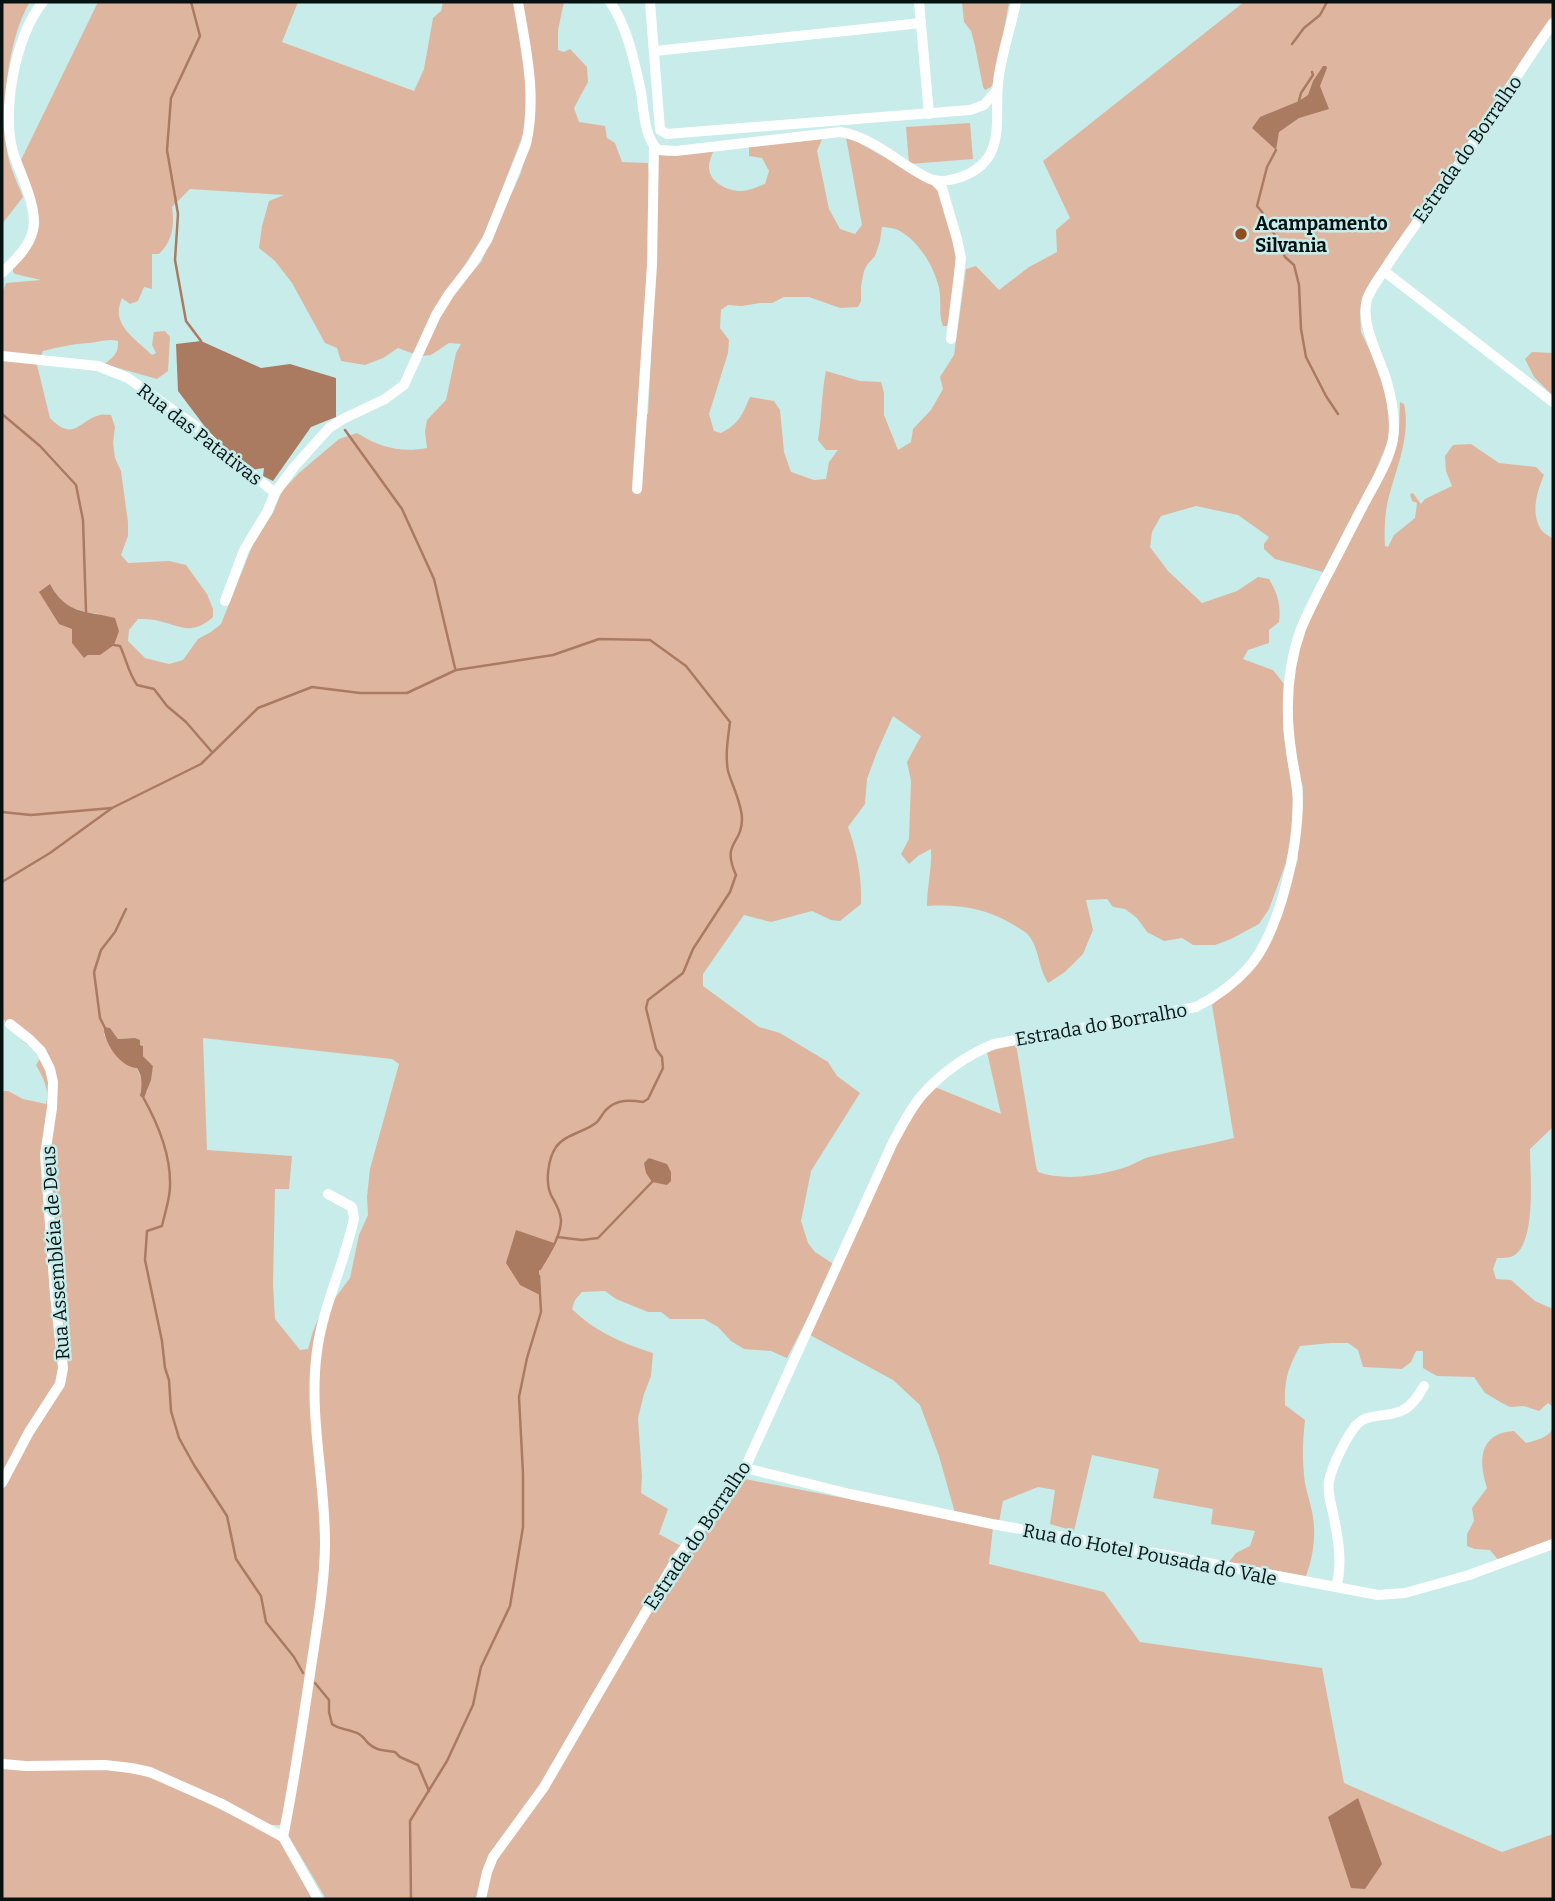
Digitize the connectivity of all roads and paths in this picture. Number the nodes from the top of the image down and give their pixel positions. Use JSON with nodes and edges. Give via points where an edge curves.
{"nodes":[{"id":1,"x":43,"y":2,"type":"edge"},
{"id":2,"x":518,"y":2,"type":"edge"},
{"id":3,"x":610,"y":2,"type":"edge"},
{"id":4,"x":650,"y":2,"type":"edge"},
{"id":5,"x":919,"y":2,"type":"edge"},
{"id":6,"x":1016,"y":2,"type":"edge"},
{"id":7,"x":921,"y":23,"type":"junction"},
{"id":8,"x":1553,"y":23,"type":"edge"},
{"id":9,"x":655,"y":51,"type":"junction"},
{"id":10,"x":997,"y":89,"type":"junction"},
{"id":11,"x":929,"y":114,"type":"junction"},
{"id":12,"x":654,"y":146,"type":"junction"},
{"id":13,"x":934,"y":180,"type":"junction"},
{"id":14,"x":1384,"y":271,"type":"junction"},
{"id":15,"x":2,"y":273,"type":"edge"},
{"id":16,"x":951,"y":339,"type":"dead end"},
{"id":17,"x":2,"y":356,"type":"edge"},
{"id":18,"x":1553,"y":402,"type":"edge"},
{"id":19,"x":637,"y":489,"type":"dead end"},
{"id":20,"x":275,"y":493,"type":"junction"},
{"id":21,"x":225,"y":601,"type":"dead end"},
{"id":22,"x":10,"y":1024,"type":"dead end"},
{"id":23,"x":328,"y":1194,"type":"dead end"},
{"id":24,"x":1424,"y":1387,"type":"dead end"},
{"id":25,"x":745,"y":1468,"type":"junction"},
{"id":26,"x":2,"y":1483,"type":"edge"},
{"id":27,"x":1553,"y":1545,"type":"edge"},
{"id":28,"x":1336,"y":1587,"type":"junction"},
{"id":29,"x":2,"y":1764,"type":"edge"},
{"id":30,"x":284,"y":1837,"type":"junction"},
{"id":31,"x":318,"y":1899,"type":"edge"},
{"id":32,"x":481,"y":1899,"type":"edge"}],
"edges":[{"from":1,"to":15,"type":"street","via":[[27,28],[10,100],[10,139],[34,225],[23,250]]},
{"from":2,"to":20,"type":"street","via":[[530,74],[529,131],[487,240],[436,315],[404,385],[385,400],[329,428]]},
{"from":3,"to":12,"type":"street","via":[[625,33]]},
{"from":4,"to":9,"type":"street"},
{"from":5,"to":7,"type":"street"},
{"from":6,"to":10,"type":"street"},
{"from":7,"to":9,"type":"street"},
{"from":7,"to":11,"type":"street"},
{"from":8,"to":14,"type":"street","name":"Estrada do Borralho"},
{"from":9,"to":11,"type":"street","via":[[660,130],[667,134]]},
{"from":10,"to":11,"type":"street","via":[[978,108]]},
{"from":10,"to":13,"type":"street","via":[[997,139],[991,153],[964,176]]},
{"from":12,"to":13,"type":"street","via":[[676,151],[840,132],[857,135]]},
{"from":12,"to":19,"type":"street","via":[[652,265]]},
{"from":13,"to":16,"type":"street","via":[[942,188],[961,258]]},
{"from":14,"to":18,"type":"street"},
{"from":14,"to":25,"type":"street","name":"Estrada do Borralho","via":[[1367,300],[1366,313],[1392,401],[1392,442],[1312,604],[1296,648],[1287,713],[1297,788],[1295,834],[1289,876],[1267,940],[1234,982],[1196,1007],[993,1044],[975,1052],[923,1094],[893,1142]]},
{"from":17,"to":20,"type":"street","name":"Rua das Patativas","via":[[98,366],[128,378],[197,427]]},
{"from":20,"to":21,"type":"street","via":[[244,550]]},
{"from":22,"to":26,"type":"street","name":"Rua Assembléia de Deus","via":[[41,1051],[53,1082],[46,1155],[63,1368],[60,1384]]},
{"from":23,"to":30,"type":"street","via":[[352,1206],[354,1218],[317,1352],[324,1565]]},
{"from":24,"to":28,"type":"street","via":[[1402,1411],[1355,1425],[1332,1471],[1329,1492],[1340,1567]]},
{"from":25,"to":28,"type":"street","name":"Rua do Hotel Pousada do Vale","via":[[992,1524]]},
{"from":25,"to":32,"type":"street","name":"Estrada do Borralho","via":[[677,1558],[544,1787],[493,1857]]},
{"from":27,"to":28,"type":"street","name":"Rua do Hotel Pousada do Vale","via":[[1405,1593],[1378,1595]]},
{"from":29,"to":30,"type":"street","via":[[141,1770],[220,1803]]},
{"from":30,"to":31,"type":"street"}]}
